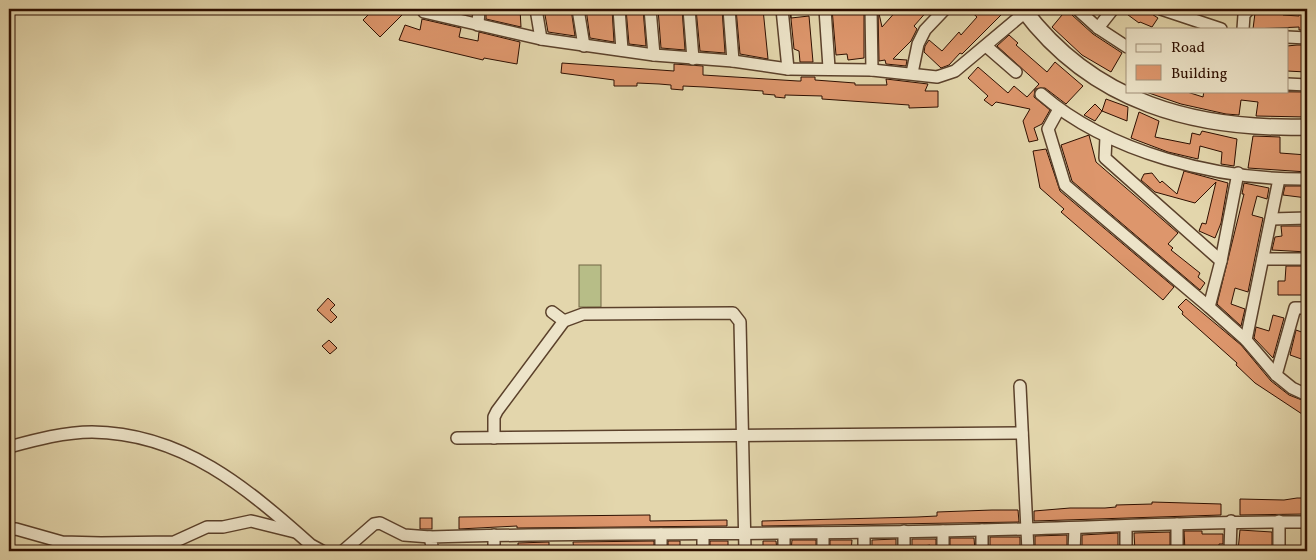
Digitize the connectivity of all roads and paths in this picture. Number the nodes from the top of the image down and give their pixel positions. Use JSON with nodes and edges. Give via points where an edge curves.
{"nodes":[{"id":1,"x":425,"y":9,"type":"edge"},
{"id":2,"x":480,"y":9,"type":"edge"},
{"id":3,"x":536,"y":9,"type":"edge"},
{"id":4,"x":578,"y":9,"type":"edge"},
{"id":5,"x":619,"y":9,"type":"edge"},
{"id":6,"x":650,"y":9,"type":"edge"},
{"id":7,"x":689,"y":9,"type":"edge"},
{"id":8,"x":728,"y":9,"type":"edge"},
{"id":9,"x":782,"y":9,"type":"edge"},
{"id":10,"x":825,"y":9,"type":"edge"},
{"id":11,"x":871,"y":9,"type":"edge"},
{"id":12,"x":945,"y":9,"type":"edge"},
{"id":13,"x":1077,"y":9,"type":"edge"},
{"id":14,"x":1113,"y":9,"type":"edge"},
{"id":15,"x":1161,"y":9,"type":"edge"},
{"id":16,"x":1249,"y":9,"type":"edge"},
{"id":17,"x":1026,"y":10,"type":"edge"},
{"id":18,"x":1185,"y":13,"type":"edge"},
{"id":19,"x":478,"y":26,"type":"junction"},
{"id":20,"x":1098,"y":28,"type":"junction"},
{"id":21,"x":1219,"y":28,"type":"edge"},
{"id":22,"x":1242,"y":28,"type":"edge"},
{"id":23,"x":1288,"y":37,"type":"edge"},
{"id":24,"x":1307,"y":38,"type":"edge"},
{"id":25,"x":541,"y":39,"type":"junction"},
{"id":26,"x":584,"y":46,"type":"junction"},
{"id":27,"x":986,"y":46,"type":"junction"},
{"id":28,"x":1126,"y":46,"type":"edge"},
{"id":29,"x":622,"y":50,"type":"junction"},
{"id":30,"x":654,"y":56,"type":"junction"},
{"id":31,"x":693,"y":59,"type":"junction"},
{"id":32,"x":733,"y":61,"type":"junction"},
{"id":33,"x":829,"y":68,"type":"junction"},
{"id":34,"x":788,"y":69,"type":"junction"},
{"id":35,"x":872,"y":70,"type":"junction"},
{"id":36,"x":1016,"y":72,"type":"dead end"},
{"id":37,"x":912,"y":73,"type":"junction"},
{"id":38,"x":1288,"y":84,"type":"edge"},
{"id":39,"x":1307,"y":85,"type":"edge"},
{"id":40,"x":1041,"y":94,"type":"dead end"},
{"id":41,"x":1059,"y":109,"type":"junction"},
{"id":42,"x":1307,"y":127,"type":"edge"},
{"id":43,"x":1106,"y":137,"type":"junction"},
{"id":44,"x":1238,"y":173,"type":"junction"},
{"id":45,"x":1279,"y":179,"type":"junction"},
{"id":46,"x":1307,"y":179,"type":"edge"},
{"id":47,"x":1307,"y":218,"type":"edge"},
{"id":48,"x":1272,"y":219,"type":"junction"},
{"id":49,"x":1307,"y":259,"type":"edge"},
{"id":50,"x":1263,"y":260,"type":"junction"},
{"id":51,"x":1221,"y":261,"type":"junction"},
{"id":52,"x":1209,"y":306,"type":"junction"},
{"id":53,"x":1307,"y":308,"type":"edge"},
{"id":54,"x":552,"y":312,"type":"dead end"},
{"id":55,"x":564,"y":321,"type":"junction"},
{"id":56,"x":1246,"y":340,"type":"junction"},
{"id":57,"x":1276,"y":375,"type":"junction"},
{"id":58,"x":1020,"y":386,"type":"dead end"},
{"id":59,"x":1307,"y":395,"type":"edge"},
{"id":60,"x":1022,"y":432,"type":"junction"},
{"id":61,"x":743,"y":435,"type":"junction"},
{"id":62,"x":457,"y":438,"type":"dead end"},
{"id":63,"x":494,"y":438,"type":"junction"},
{"id":64,"x":9,"y":447,"type":"edge"},
{"id":65,"x":1231,"y":521,"type":"junction"},
{"id":66,"x":1279,"y":521,"type":"junction"},
{"id":67,"x":1307,"y":522,"type":"edge"},
{"id":68,"x":1177,"y":524,"type":"junction"},
{"id":69,"x":1126,"y":526,"type":"junction"},
{"id":70,"x":1075,"y":528,"type":"junction"},
{"id":71,"x":1028,"y":529,"type":"junction"},
{"id":72,"x":9,"y":530,"type":"edge"},
{"id":73,"x":982,"y":530,"type":"junction"},
{"id":74,"x":943,"y":531,"type":"junction"},
{"id":75,"x":297,"y":532,"type":"junction"},
{"id":76,"x":745,"y":532,"type":"junction"},
{"id":77,"x":904,"y":532,"type":"junction"},
{"id":78,"x":823,"y":533,"type":"junction"},
{"id":79,"x":864,"y":533,"type":"junction"},
{"id":80,"x":661,"y":534,"type":"junction"},
{"id":81,"x":703,"y":534,"type":"junction"},
{"id":82,"x":784,"y":534,"type":"junction"},
{"id":83,"x":494,"y":535,"type":"junction"},
{"id":84,"x":430,"y":537,"type":"junction"},
{"id":85,"x":322,"y":551,"type":"edge"},
{"id":86,"x":343,"y":551,"type":"edge"},
{"id":87,"x":433,"y":551,"type":"edge"},
{"id":88,"x":494,"y":551,"type":"edge"},
{"id":89,"x":661,"y":551,"type":"edge"},
{"id":90,"x":703,"y":551,"type":"edge"},
{"id":91,"x":745,"y":551,"type":"edge"},
{"id":92,"x":784,"y":551,"type":"edge"},
{"id":93,"x":824,"y":551,"type":"edge"},
{"id":94,"x":864,"y":551,"type":"edge"},
{"id":95,"x":904,"y":551,"type":"edge"},
{"id":96,"x":943,"y":551,"type":"edge"},
{"id":97,"x":982,"y":551,"type":"edge"},
{"id":98,"x":1028,"y":551,"type":"edge"},
{"id":99,"x":1074,"y":551,"type":"edge"},
{"id":100,"x":1126,"y":551,"type":"edge"},
{"id":101,"x":1177,"y":551,"type":"edge"},
{"id":102,"x":1230,"y":551,"type":"edge"},
{"id":103,"x":1279,"y":551,"type":"edge"}],
"edges":[{"from":1,"to":19,"type":"street","via":[[424,12]]},
{"from":2,"to":19,"type":"street"},
{"from":3,"to":25,"type":"street"},
{"from":4,"to":26,"type":"street"},
{"from":5,"to":29,"type":"street"},
{"from":6,"to":30,"type":"street"},
{"from":7,"to":31,"type":"street"},
{"from":8,"to":32,"type":"street"},
{"from":9,"to":34,"type":"street"},
{"from":10,"to":33,"type":"street"},
{"from":11,"to":35,"type":"street"},
{"from":12,"to":37,"type":"street","via":[[925,30],[918,44]]},
{"from":13,"to":20,"type":"street"},
{"from":14,"to":20,"type":"street"},
{"from":15,"to":18,"type":"street"},
{"from":16,"to":22,"type":"street","via":[[1244,15]]},
{"from":17,"to":27,"type":"street"},
{"from":17,"to":42,"type":"street","via":[[1063,52],[1100,81],[1135,99],[1176,114],[1215,123],[1266,128]]},
{"from":18,"to":21,"type":"street"},
{"from":19,"to":25,"type":"street"},
{"from":20,"to":28,"type":"street"},
{"from":23,"to":24,"type":"street"},
{"from":25,"to":26,"type":"street"},
{"from":26,"to":29,"type":"street"},
{"from":27,"to":36,"type":"street"},
{"from":27,"to":37,"type":"street","via":[[955,71],[937,77]]},
{"from":29,"to":30,"type":"street"},
{"from":30,"to":31,"type":"street"},
{"from":31,"to":32,"type":"street"},
{"from":32,"to":34,"type":"street"},
{"from":33,"to":34,"type":"street"},
{"from":33,"to":35,"type":"street"},
{"from":35,"to":37,"type":"street"},
{"from":38,"to":39,"type":"street"},
{"from":40,"to":41,"type":"street"},
{"from":41,"to":43,"type":"street"},
{"from":41,"to":52,"type":"street","via":[[1048,129],[1065,185]]},
{"from":43,"to":44,"type":"street","via":[[1153,155]]},
{"from":43,"to":51,"type":"street","via":[[1105,158]]},
{"from":44,"to":45,"type":"street"},
{"from":44,"to":51,"type":"street"},
{"from":45,"to":46,"type":"street"},
{"from":45,"to":48,"type":"street"},
{"from":47,"to":48,"type":"street"},
{"from":48,"to":50,"type":"street"},
{"from":49,"to":50,"type":"street"},
{"from":50,"to":56,"type":"street"},
{"from":51,"to":52,"type":"street"},
{"from":52,"to":56,"type":"street"},
{"from":53,"to":57,"type":"street","via":[[1295,308]]},
{"from":54,"to":55,"type":"street"},
{"from":55,"to":61,"type":"street","via":[[583,314],[733,313],[740,322]]},
{"from":55,"to":63,"type":"street","via":[[494,416]]},
{"from":56,"to":57,"type":"street"},
{"from":57,"to":59,"type":"street"},
{"from":58,"to":60,"type":"street"},
{"from":60,"to":61,"type":"street"},
{"from":60,"to":71,"type":"street"},
{"from":61,"to":63,"type":"street"},
{"from":61,"to":76,"type":"street"},
{"from":62,"to":63,"type":"street"},
{"from":64,"to":75,"type":"street","via":[[52,436],[91,432],[133,436],[205,462],[243,486]]},
{"from":65,"to":66,"type":"street"},
{"from":65,"to":68,"type":"street"},
{"from":65,"to":102,"type":"street"},
{"from":66,"to":67,"type":"street"},
{"from":66,"to":103,"type":"street"},
{"from":68,"to":69,"type":"street"},
{"from":68,"to":101,"type":"street"},
{"from":69,"to":70,"type":"street"},
{"from":69,"to":100,"type":"street"},
{"from":70,"to":71,"type":"street"},
{"from":70,"to":99,"type":"street"},
{"from":71,"to":73,"type":"street"},
{"from":71,"to":98,"type":"street"},
{"from":72,"to":75,"type":"street","via":[[16,529],[62,542],[174,542],[207,527],[251,521]]},
{"from":73,"to":74,"type":"street"},
{"from":73,"to":97,"type":"street"},
{"from":74,"to":77,"type":"street"},
{"from":74,"to":96,"type":"street"},
{"from":75,"to":85,"type":"street"},
{"from":76,"to":81,"type":"street"},
{"from":76,"to":82,"type":"street"},
{"from":76,"to":91,"type":"street"},
{"from":77,"to":79,"type":"street"},
{"from":77,"to":95,"type":"street"},
{"from":78,"to":79,"type":"street"},
{"from":78,"to":82,"type":"street"},
{"from":78,"to":93,"type":"street"},
{"from":79,"to":94,"type":"street"},
{"from":80,"to":81,"type":"street"},
{"from":80,"to":83,"type":"street"},
{"from":80,"to":89,"type":"street"},
{"from":81,"to":90,"type":"street"},
{"from":82,"to":92,"type":"street"},
{"from":83,"to":84,"type":"street"},
{"from":83,"to":88,"type":"street"},
{"from":84,"to":86,"type":"street","via":[[404,535],[380,523],[374,524]]},
{"from":84,"to":87,"type":"street"}]}
